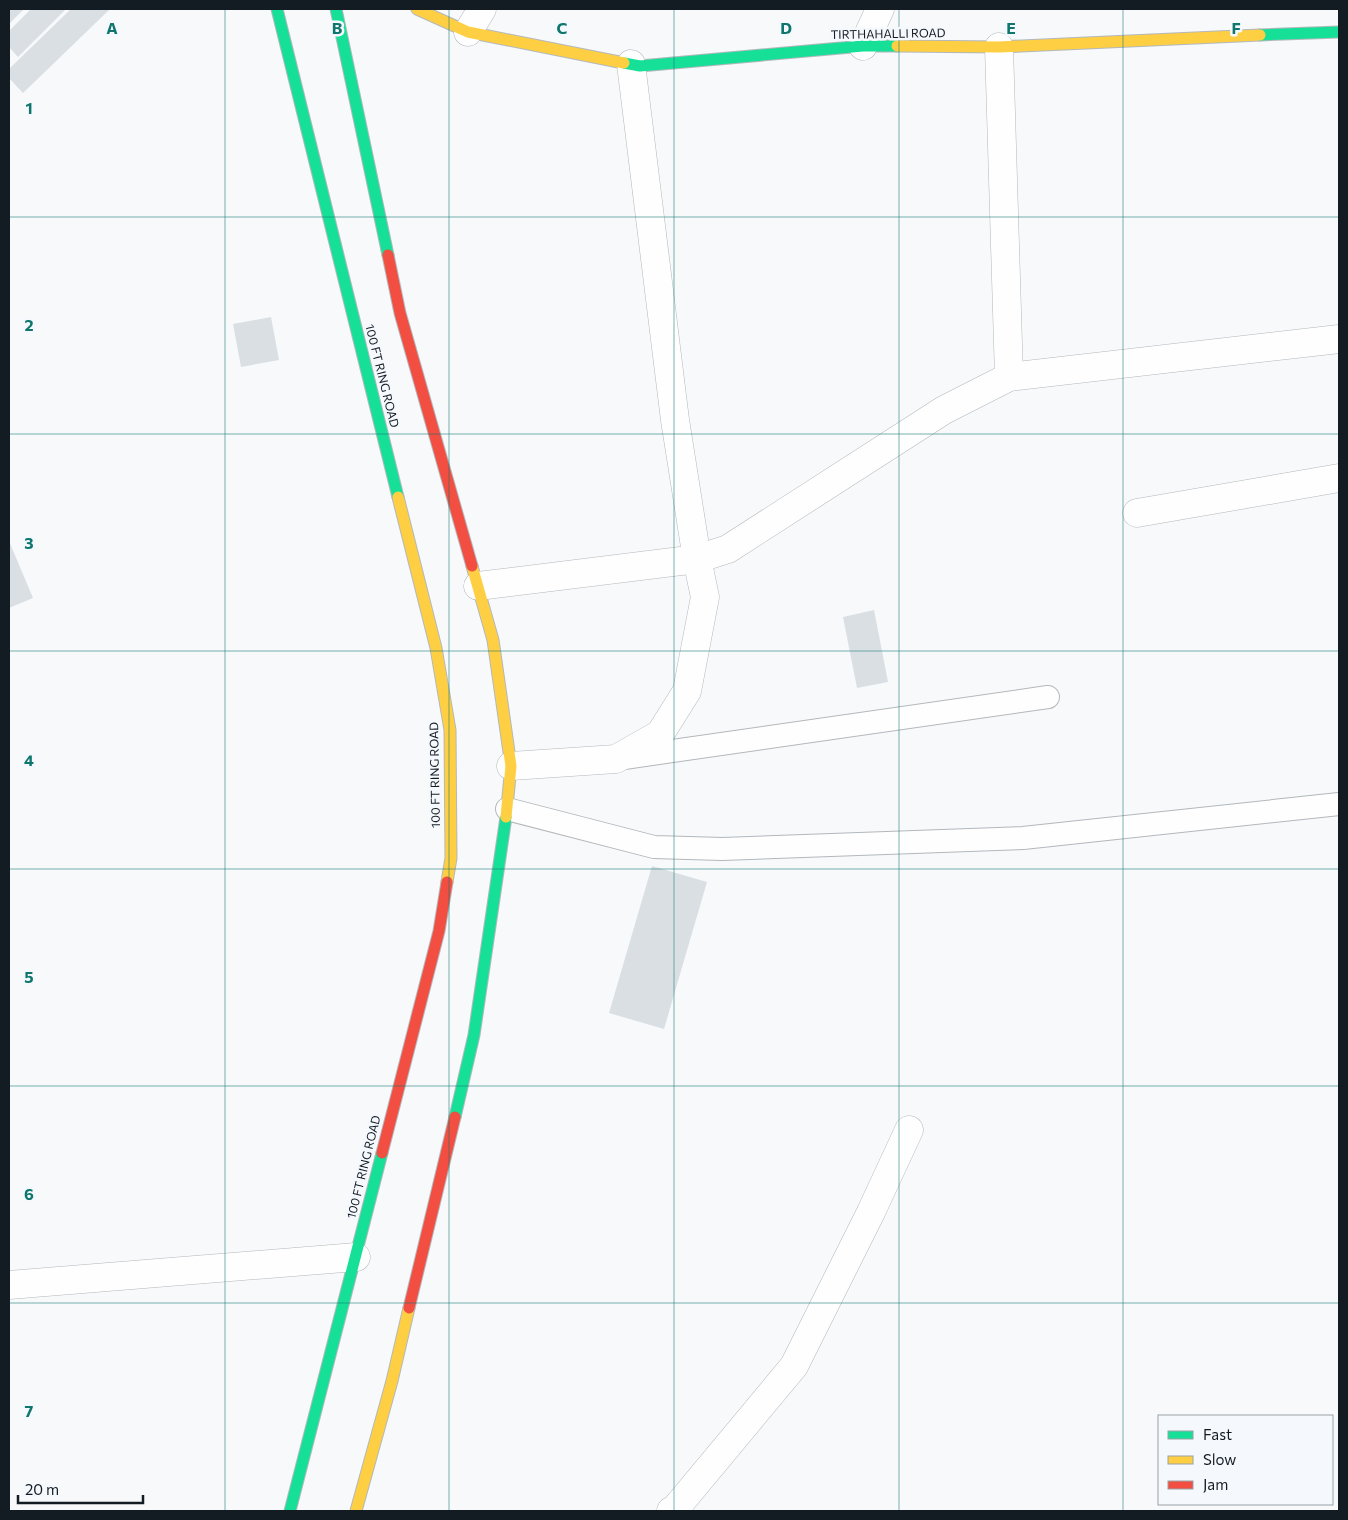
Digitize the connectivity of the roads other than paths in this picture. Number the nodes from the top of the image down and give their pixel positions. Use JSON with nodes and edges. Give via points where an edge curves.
{"nodes":[{"id":1,"x":277,"y":9,"type":"edge"},
{"id":2,"x":336,"y":9,"type":"edge"},
{"id":3,"x":417,"y":9,"type":"edge"},
{"id":4,"x":482,"y":9,"type":"edge"},
{"id":5,"x":880,"y":9,"type":"edge"},
{"id":6,"x":468,"y":32,"type":"junction"},
{"id":7,"x":1339,"y":32,"type":"edge"},
{"id":8,"x":863,"y":46,"type":"junction"},
{"id":9,"x":998,"y":47,"type":"junction"},
{"id":10,"x":631,"y":64,"type":"junction"},
{"id":11,"x":1339,"y":339,"type":"edge"},
{"id":12,"x":1010,"y":377,"type":"junction"},
{"id":13,"x":1339,"y":478,"type":"edge"},
{"id":14,"x":1137,"y":513,"type":"dead end"},
{"id":15,"x":697,"y":559,"type":"junction"},
{"id":16,"x":478,"y":586,"type":"junction"},
{"id":17,"x":1048,"y":697,"type":"dead end"},
{"id":18,"x":616,"y":759,"type":"junction"},
{"id":19,"x":511,"y":766,"type":"junction"},
{"id":20,"x":1339,"y":804,"type":"edge"},
{"id":21,"x":507,"y":809,"type":"junction"},
{"id":22,"x":909,"y":1130,"type":"dead end"},
{"id":23,"x":356,"y":1256,"type":"junction"},
{"id":24,"x":9,"y":1285,"type":"edge"},
{"id":25,"x":290,"y":1511,"type":"edge"},
{"id":26,"x":356,"y":1511,"type":"edge"},
{"id":27,"x":671,"y":1511,"type":"edge"}],
"edges":[{"from":1,"to":23,"type":"main road","name":"100 FT RING ROAD","via":[[436,648],[450,730],[451,858],[439,931]]},
{"from":2,"to":16,"type":"main road","via":[[400,313]]},
{"from":3,"to":6,"type":"main road","name":"TIRTHAHALLI ROAD"},
{"from":4,"to":6,"type":"street"},
{"from":5,"to":8,"type":"street"},
{"from":6,"to":10,"type":"main road","name":"TIRTHAHALLI ROAD"},
{"from":7,"to":9,"type":"main road","name":"TIRTHAHALLI ROAD"},
{"from":8,"to":9,"type":"main road","name":"TIRTHAHALLI ROAD"},
{"from":8,"to":10,"type":"main road","name":"TIRTHAHALLI ROAD","via":[[640,66]]},
{"from":9,"to":12,"type":"street"},
{"from":10,"to":15,"type":"street","via":[[675,420]]},
{"from":11,"to":12,"type":"street"},
{"from":12,"to":15,"type":"street","via":[[944,410],[728,549]]},
{"from":13,"to":14,"type":"street"},
{"from":15,"to":16,"type":"street"},
{"from":15,"to":18,"type":"street","via":[[705,597],[687,691],[660,734]]},
{"from":16,"to":19,"type":"main road","via":[[493,640]]},
{"from":17,"to":18,"type":"lane"},
{"from":18,"to":19,"type":"street"},
{"from":19,"to":21,"type":"main road"},
{"from":20,"to":21,"type":"lane","via":[[1023,838],[722,849],[654,847]]},
{"from":21,"to":26,"type":"main road","via":[[474,1035],[392,1381]]},
{"from":22,"to":27,"type":"street","via":[[872,1212],[794,1366]]},
{"from":23,"to":24,"type":"street"},
{"from":23,"to":25,"type":"main road","name":"100 FT RING ROAD"}]}
